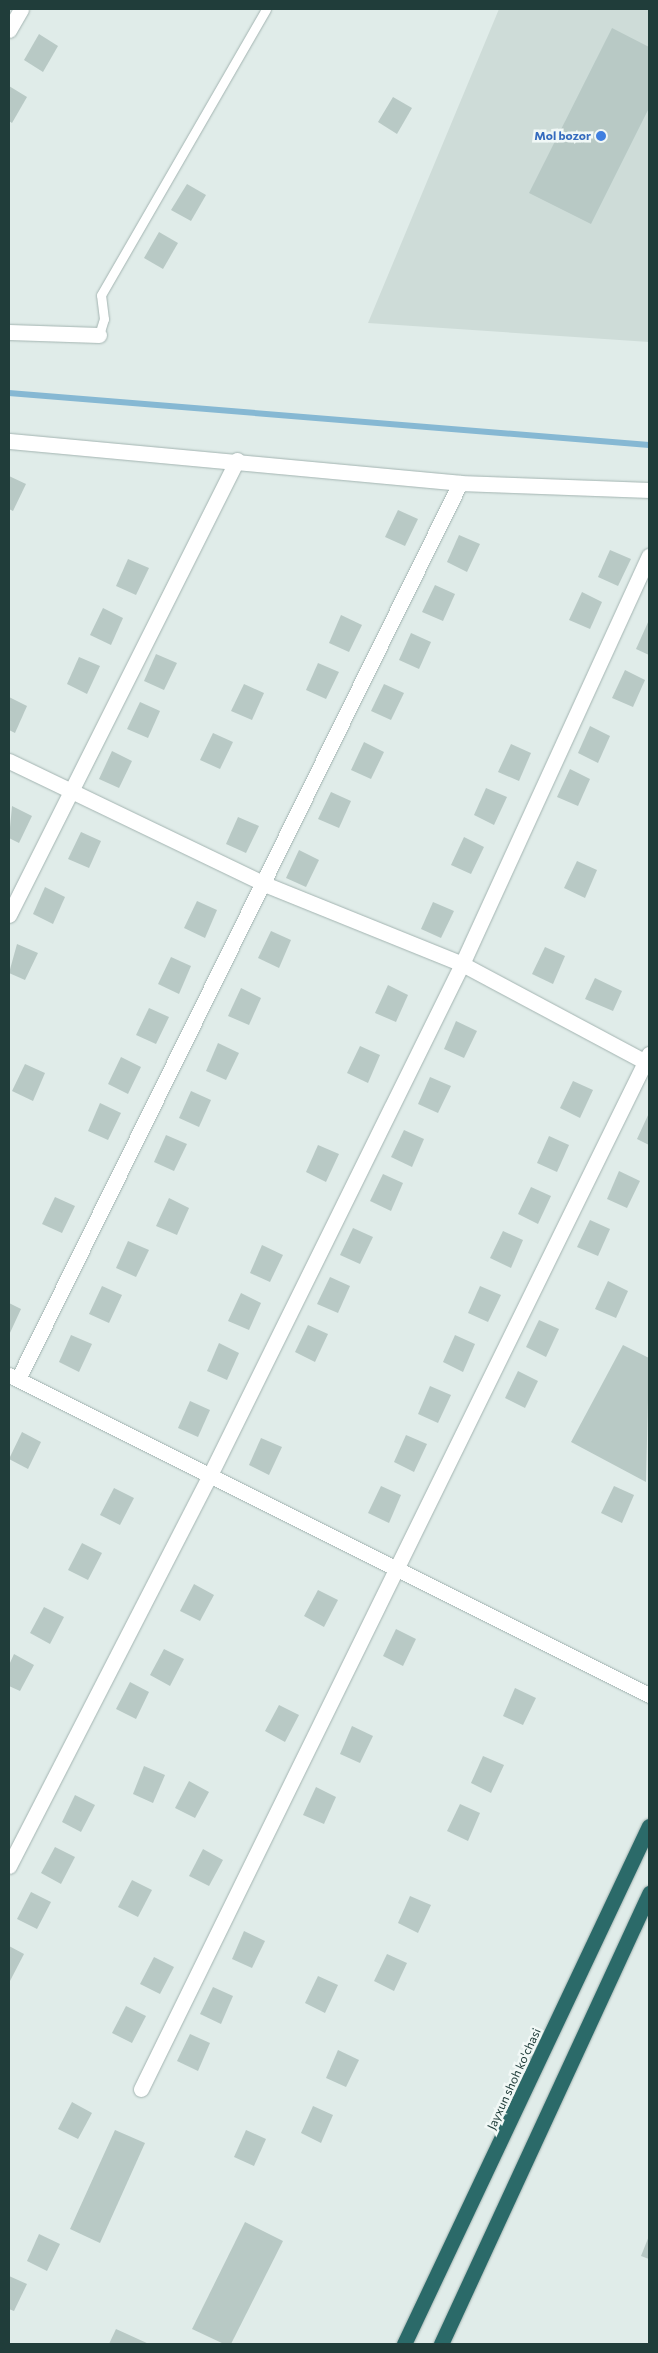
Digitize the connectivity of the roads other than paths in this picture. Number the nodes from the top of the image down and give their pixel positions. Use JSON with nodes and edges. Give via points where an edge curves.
{"nodes":[{"id":1,"x":21,"y":9,"type":"edge"},
{"id":2,"x":266,"y":9,"type":"edge"},
{"id":3,"x":9,"y":30,"type":"edge"},
{"id":4,"x":9,"y":332,"type":"edge"},
{"id":5,"x":99,"y":335,"type":"joint"},
{"id":6,"x":9,"y":441,"type":"edge"},
{"id":7,"x":237,"y":460,"type":"junction"},
{"id":8,"x":460,"y":483,"type":"junction"},
{"id":9,"x":649,"y":490,"type":"edge"},
{"id":10,"x":649,"y":556,"type":"edge"},
{"id":11,"x":9,"y":760,"type":"edge"},
{"id":12,"x":70,"y":789,"type":"junction"},
{"id":13,"x":262,"y":883,"type":"junction"},
{"id":14,"x":9,"y":915,"type":"edge"},
{"id":15,"x":462,"y":964,"type":"junction"},
{"id":16,"x":648,"y":1060,"type":"edge"},
{"id":17,"x":13,"y":1377,"type":"edge"},
{"id":18,"x":209,"y":1477,"type":"junction"},
{"id":19,"x":395,"y":1570,"type":"junction"},
{"id":20,"x":649,"y":1695,"type":"edge"},
{"id":21,"x":649,"y":1826,"type":"edge"},
{"id":22,"x":9,"y":1866,"type":"edge"},
{"id":23,"x":649,"y":1893,"type":"edge"},
{"id":24,"x":141,"y":2089,"type":"dead end"},
{"id":25,"x":404,"y":2344,"type":"edge"},
{"id":26,"x":441,"y":2344,"type":"edge"}],
"edges":[{"from":1,"to":3,"type":"street"},
{"from":2,"to":5,"type":"lane","via":[[101,295],[104,319]]},
{"from":4,"to":5,"type":"street"},
{"from":6,"to":7,"type":"street"},
{"from":7,"to":8,"type":"street"},
{"from":7,"to":12,"type":"street"},
{"from":8,"to":9,"type":"street"},
{"from":8,"to":13,"type":"street"},
{"from":10,"to":15,"type":"street"},
{"from":11,"to":12,"type":"street"},
{"from":12,"to":13,"type":"street"},
{"from":12,"to":14,"type":"street"},
{"from":13,"to":15,"type":"street"},
{"from":13,"to":17,"type":"street"},
{"from":15,"to":16,"type":"street"},
{"from":15,"to":18,"type":"street"},
{"from":16,"to":19,"type":"street"},
{"from":17,"to":18,"type":"street"},
{"from":18,"to":19,"type":"street"},
{"from":18,"to":22,"type":"street"},
{"from":19,"to":20,"type":"street"},
{"from":19,"to":24,"type":"street"},
{"from":21,"to":25,"type":"highway","name":"Jayxun shoh ko'chasi"},
{"from":23,"to":26,"type":"highway"}]}
